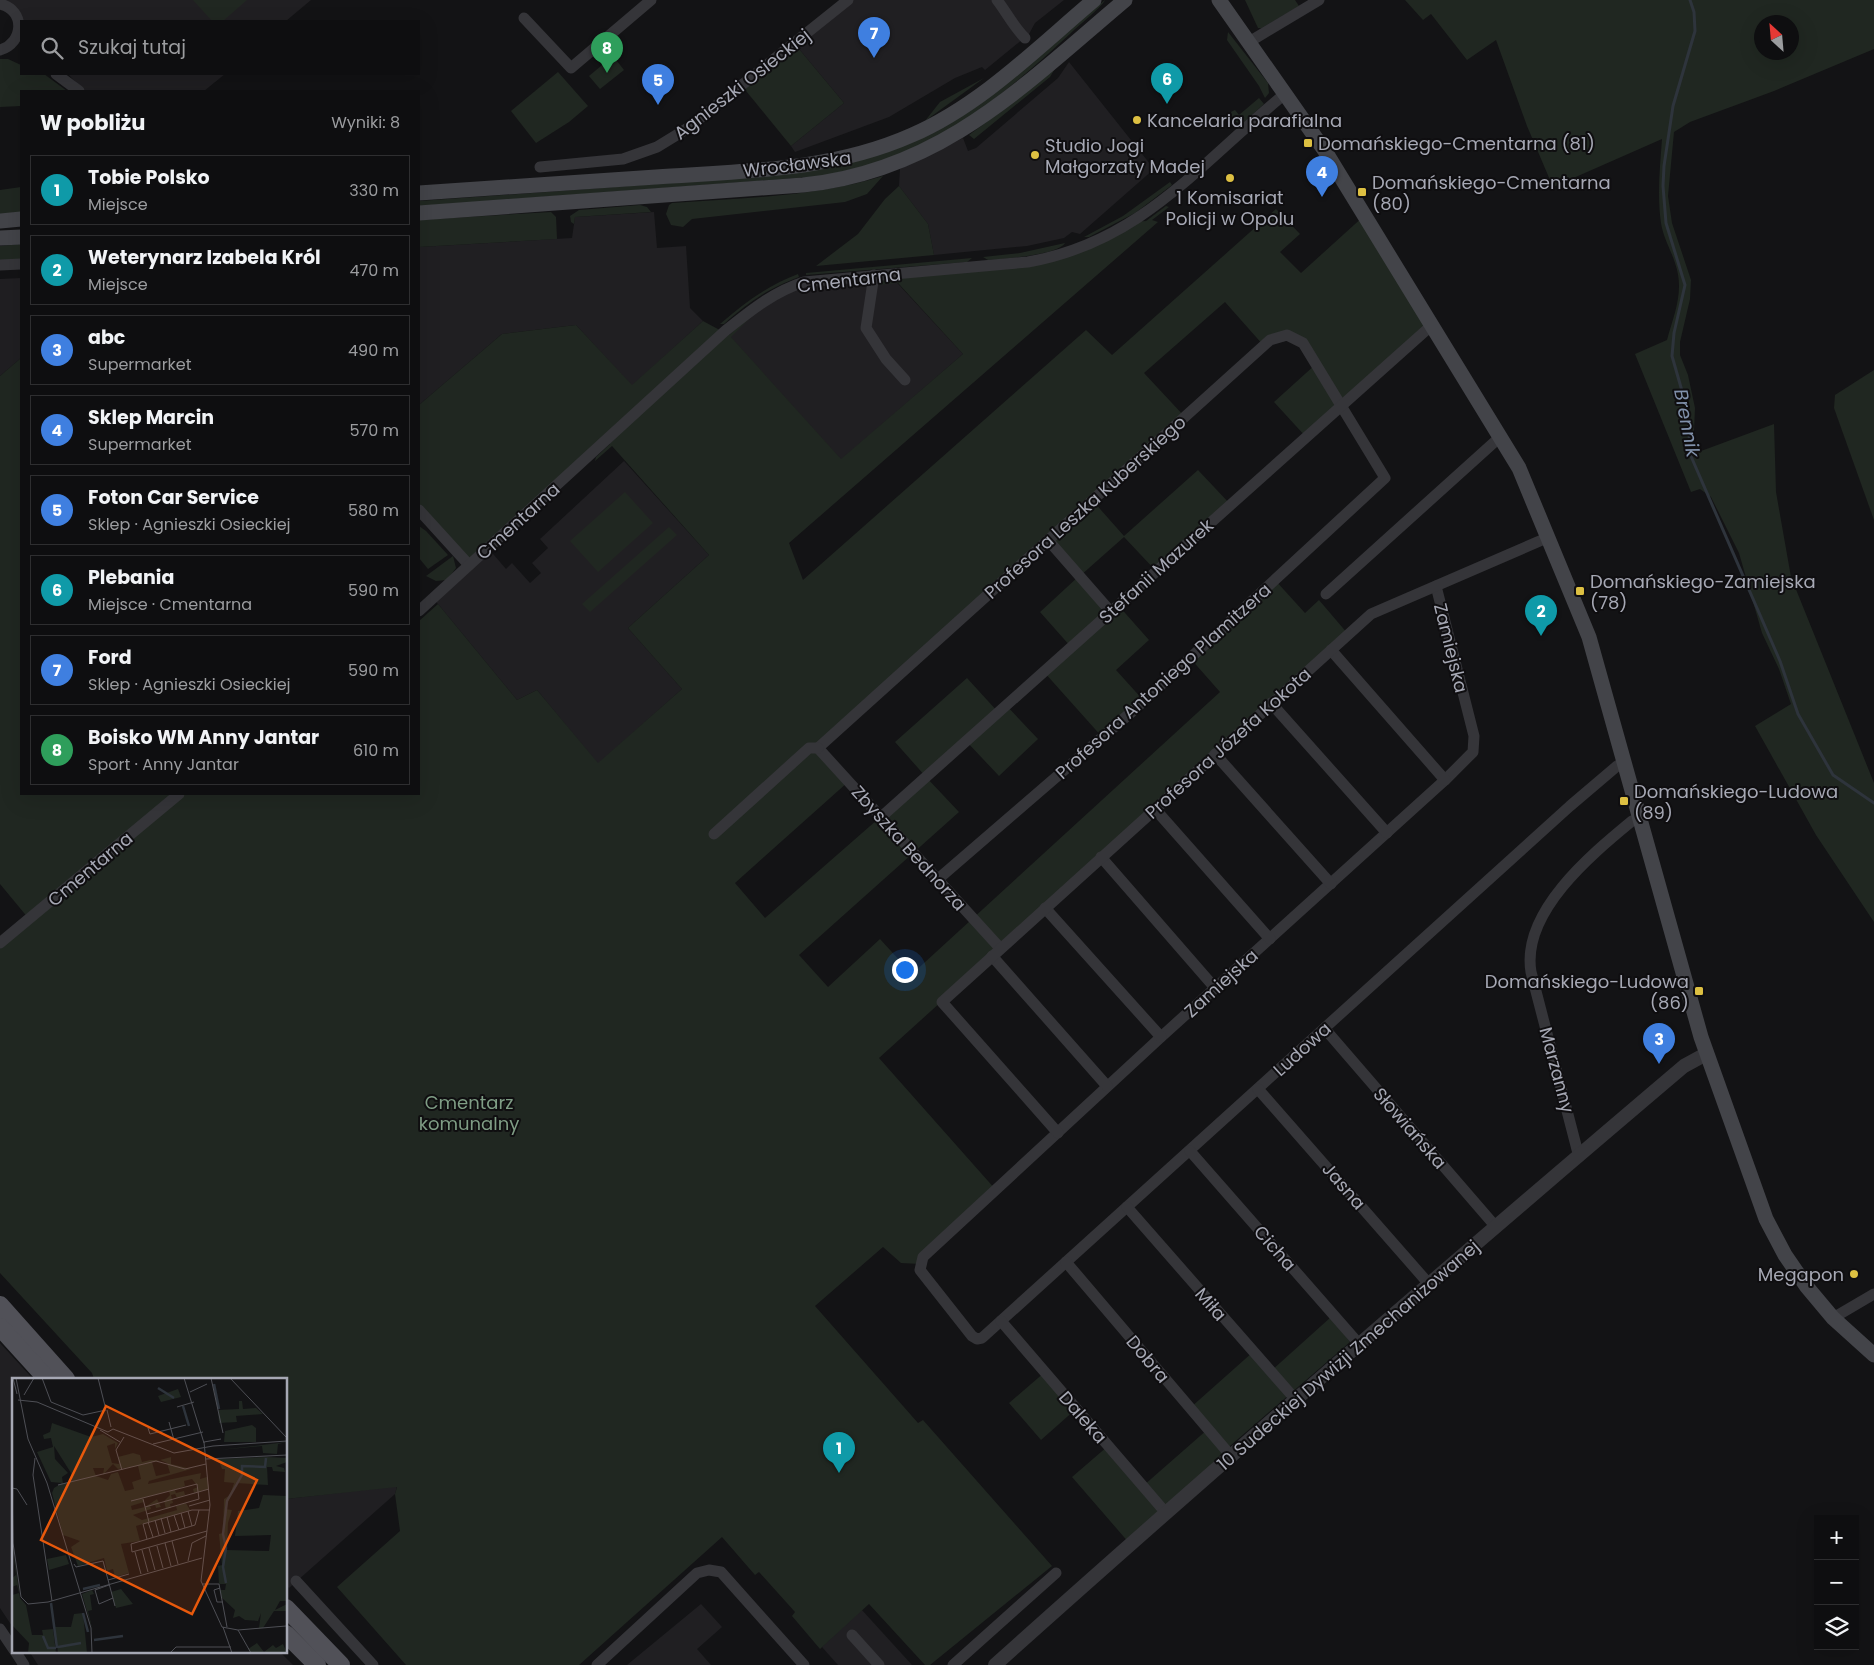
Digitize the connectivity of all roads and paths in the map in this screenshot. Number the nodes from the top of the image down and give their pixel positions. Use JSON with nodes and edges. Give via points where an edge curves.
{"nodes":[{"id":1,"x":651,"y":0,"type":"edge"},
{"id":2,"x":997,"y":0,"type":"edge"},
{"id":3,"x":1094,"y":0,"type":"edge"},
{"id":4,"x":1125,"y":0,"type":"edge"},
{"id":5,"x":1219,"y":0,"type":"edge"},
{"id":6,"x":1227,"y":0,"type":"edge"},
{"id":7,"x":1319,"y":0,"type":"edge"},
{"id":8,"x":845,"y":1,"type":"edge"},
{"id":9,"x":0,"y":4,"type":"edge"},
{"id":10,"x":524,"y":18,"type":"dead end"},
{"id":11,"x":1235,"y":20,"type":"junction"},
{"id":12,"x":1025,"y":38,"type":"dead end"},
{"id":13,"x":1249,"y":42,"type":"junction"},
{"id":14,"x":18,"y":44,"type":"edge"},
{"id":15,"x":0,"y":50,"type":"edge"},
{"id":16,"x":57,"y":75,"type":"edge"},
{"id":17,"x":78,"y":90,"type":"edge"},
{"id":18,"x":1286,"y":93,"type":"junction"},
{"id":19,"x":540,"y":166,"type":"dead end"},
{"id":20,"x":420,"y":193,"type":"edge"},
{"id":21,"x":420,"y":213,"type":"edge"},
{"id":22,"x":20,"y":219,"type":"edge"},
{"id":23,"x":0,"y":221,"type":"edge"},
{"id":24,"x":20,"y":236,"type":"edge"},
{"id":25,"x":0,"y":238,"type":"edge"},
{"id":26,"x":20,"y":264,"type":"edge"},
{"id":27,"x":0,"y":265,"type":"edge"},
{"id":28,"x":874,"y":275,"type":"junction"},
{"id":29,"x":1432,"y":325,"type":"junction"},
{"id":30,"x":905,"y":380,"type":"dead end"},
{"id":31,"x":1341,"y":406,"type":"junction"},
{"id":32,"x":1500,"y":436,"type":"junction"},
{"id":33,"x":1385,"y":478,"type":"joint"},
{"id":34,"x":420,"y":511,"type":"edge"},
{"id":35,"x":1549,"y":537,"type":"junction"},
{"id":36,"x":1048,"y":540,"type":"junction"},
{"id":37,"x":469,"y":565,"type":"junction"},
{"id":38,"x":1436,"y":586,"type":"junction"},
{"id":39,"x":1326,"y":594,"type":"dead end"},
{"id":40,"x":420,"y":610,"type":"edge"},
{"id":41,"x":1111,"y":612,"type":"junction"},
{"id":42,"x":1331,"y":650,"type":"junction"},
{"id":43,"x":1271,"y":703,"type":"junction"},
{"id":44,"x":818,"y":748,"type":"junction"},
{"id":45,"x":1215,"y":754,"type":"junction"},
{"id":46,"x":1624,"y":762,"type":"junction"},
{"id":47,"x":1445,"y":780,"type":"junction"},
{"id":48,"x":178,"y":795,"type":"edge"},
{"id":49,"x":1155,"y":809,"type":"junction"},
{"id":50,"x":880,"y":818,"type":"junction"},
{"id":51,"x":1639,"y":818,"type":"junction"},
{"id":52,"x":1387,"y":833,"type":"junction"},
{"id":53,"x":714,"y":834,"type":"dead end"},
{"id":54,"x":1100,"y":857,"type":"junction"},
{"id":55,"x":937,"y":880,"type":"junction"},
{"id":56,"x":1332,"y":884,"type":"junction"},
{"id":57,"x":1045,"y":908,"type":"junction"},
{"id":58,"x":1270,"y":939,"type":"junction"},
{"id":59,"x":0,"y":943,"type":"edge"},
{"id":60,"x":996,"y":952,"type":"junction"},
{"id":61,"x":1215,"y":988,"type":"junction"},
{"id":62,"x":1325,"y":1029,"type":"junction"},
{"id":63,"x":1161,"y":1037,"type":"junction"},
{"id":64,"x":1706,"y":1054,"type":"junction"},
{"id":65,"x":1107,"y":1086,"type":"junction"},
{"id":66,"x":1258,"y":1089,"type":"junction"},
{"id":67,"x":1058,"y":1133,"type":"junction"},
{"id":68,"x":1190,"y":1151,"type":"junction"},
{"id":69,"x":1579,"y":1156,"type":"junction"},
{"id":70,"x":1127,"y":1207,"type":"junction"},
{"id":71,"x":1496,"y":1227,"type":"junction"},
{"id":72,"x":1066,"y":1262,"type":"junction"},
{"id":73,"x":1430,"y":1284,"type":"junction"},
{"id":74,"x":1874,"y":1294,"type":"edge"},
{"id":75,"x":0,"y":1305,"type":"edge"},
{"id":76,"x":1833,"y":1318,"type":"junction"},
{"id":77,"x":1001,"y":1321,"type":"junction"},
{"id":78,"x":0,"y":1327,"type":"edge"},
{"id":79,"x":982,"y":1338,"type":"joint"},
{"id":80,"x":1360,"y":1345,"type":"junction"},
{"id":81,"x":1874,"y":1355,"type":"edge"},
{"id":82,"x":46,"y":1378,"type":"edge"},
{"id":83,"x":65,"y":1378,"type":"edge"},
{"id":84,"x":1296,"y":1400,"type":"junction"},
{"id":85,"x":1232,"y":1456,"type":"junction"},
{"id":86,"x":1166,"y":1513,"type":"junction"},
{"id":87,"x":1056,"y":1573,"type":"dead end"},
{"id":88,"x":296,"y":1581,"type":"dead end"},
{"id":89,"x":288,"y":1610,"type":"edge"},
{"id":90,"x":0,"y":1629,"type":"edge"},
{"id":91,"x":852,"y":1635,"type":"dead end"},
{"id":92,"x":288,"y":1636,"type":"edge"},
{"id":93,"x":12,"y":1648,"type":"edge"},
{"id":94,"x":15,"y":1652,"type":"edge"},
{"id":95,"x":24,"y":1665,"type":"edge"},
{"id":96,"x":317,"y":1665,"type":"edge"},
{"id":97,"x":341,"y":1665,"type":"edge"},
{"id":98,"x":373,"y":1665,"type":"edge"},
{"id":99,"x":597,"y":1665,"type":"edge"},
{"id":100,"x":804,"y":1665,"type":"edge"},
{"id":101,"x":879,"y":1665,"type":"edge"},
{"id":102,"x":952,"y":1665,"type":"edge"},
{"id":103,"x":995,"y":1665,"type":"edge"}],
"edges":[{"from":1,"to":10,"type":"street","via":[[570,68]]},
{"from":2,"to":12,"type":"street","via":[[1012,19],[1012,25]]},
{"from":3,"to":20,"type":"main road","name":"Wrocławska","via":[[962,107],[912,136],[863,154],[831,162],[769,170]]},
{"from":4,"to":21,"type":"main road","name":"Wrocławska","via":[[981,117],[926,151],[880,169],[803,186]]},
{"from":5,"to":11,"type":"main road"},
{"from":6,"to":11,"type":"main road"},
{"from":7,"to":13,"type":"street"},
{"from":8,"to":19,"type":"street","name":"Agnieszki Osieckiej","via":[[688,128],[658,147],[623,159]]},
{"from":9,"to":14,"type":"street","via":[[9,7],[17,16]]},
{"from":11,"to":13,"type":"main road"},
{"from":13,"to":18,"type":"main road"},
{"from":14,"to":15,"type":"street"},
{"from":16,"to":17,"type":"street"},
{"from":18,"to":28,"type":"street","name":"Cmentarna","via":[[1168,198],[1096,242],[1028,262]]},
{"from":18,"to":29,"type":"main road"},
{"from":22,"to":23,"type":"main road"},
{"from":24,"to":25,"type":"main road"},
{"from":26,"to":27,"type":"street"},
{"from":28,"to":30,"type":"street","via":[[866,328],[886,359]]},
{"from":28,"to":37,"type":"street","name":"Cmentarna","via":[[804,282],[762,301]]},
{"from":29,"to":31,"type":"street","name":"Stefanii Mazurek"},
{"from":29,"to":32,"type":"main road"},
{"from":31,"to":33,"type":"street","name":"Profesora Leszka Kuberskiego"},
{"from":31,"to":36,"type":"street","name":"Profesora Leszka Kuberskiego","via":[[1303,343],[1292,336],[1275,337]]},
{"from":31,"to":41,"type":"street","name":"Stefanii Mazurek"},
{"from":32,"to":35,"type":"main road"},
{"from":32,"to":39,"type":"street"},
{"from":33,"to":55,"type":"street","name":"Profesora Antoniego Plamitzera","via":[[1135,709]]},
{"from":34,"to":37,"type":"street"},
{"from":35,"to":38,"type":"street","name":"Profesora Józefa Kokota"},
{"from":35,"to":46,"type":"main road","via":[[1586,628]]},
{"from":36,"to":41,"type":"street"},
{"from":36,"to":44,"type":"street","name":"Profesora Leszka Kuberskiego"},
{"from":37,"to":40,"type":"street","name":"Cmentarna"},
{"from":38,"to":42,"type":"street","name":"Profesora Józefa Kokota","via":[[1371,614]]},
{"from":38,"to":47,"type":"street","name":"Zamiejska","via":[[1475,746],[1470,757]]},
{"from":41,"to":50,"type":"street","name":"Stefanii Mazurek"},
{"from":42,"to":43,"type":"street","name":"Profesora Józefa Kokota"},
{"from":42,"to":47,"type":"street"},
{"from":43,"to":45,"type":"street","name":"Profesora Józefa Kokota"},
{"from":43,"to":52,"type":"street"},
{"from":44,"to":50,"type":"street","name":"Zbyszka Bednorza"},
{"from":44,"to":53,"type":"street","name":"Profesora Leszka Kuberskiego","via":[[809,748]]},
{"from":45,"to":49,"type":"street","name":"Profesora Józefa Kokota"},
{"from":45,"to":56,"type":"street"},
{"from":46,"to":51,"type":"main road"},
{"from":46,"to":62,"type":"street","name":"Ludowa","via":[[1570,806]]},
{"from":47,"to":52,"type":"street","name":"Zamiejska"},
{"from":48,"to":59,"type":"street","name":"Cmentarna"},
{"from":49,"to":54,"type":"street","name":"Profesora Józefa Kokota"},
{"from":49,"to":58,"type":"street"},
{"from":50,"to":55,"type":"street","name":"Zbyszka Bednorza"},
{"from":51,"to":64,"type":"main road"},
{"from":51,"to":69,"type":"street","name":"Marzanny","via":[[1632,820],[1572,873],[1540,923],[1530,952],[1531,972]]},
{"from":52,"to":56,"type":"street","name":"Zamiejska"},
{"from":54,"to":57,"type":"street","name":"Profesora Józefa Kokota"},
{"from":54,"to":61,"type":"street"},
{"from":55,"to":60,"type":"street","name":"Zbyszka Bednorza"},
{"from":56,"to":58,"type":"street","name":"Zamiejska"},
{"from":57,"to":60,"type":"street","name":"Profesora Józefa Kokota"},
{"from":57,"to":63,"type":"street"},
{"from":58,"to":61,"type":"street","name":"Zamiejska"},
{"from":60,"to":65,"type":"street","name":"Zbyszka Bednorza"},
{"from":60,"to":67,"type":"street","name":"Profesora Józefa Kokota","via":[[942,1002]]},
{"from":61,"to":63,"type":"street","name":"Zamiejska"},
{"from":62,"to":66,"type":"street","name":"Ludowa"},
{"from":62,"to":71,"type":"street","name":"Słowiańska"},
{"from":63,"to":65,"type":"street","name":"Zamiejska"},
{"from":64,"to":69,"type":"street","name":"10 Sudeckiej Dywizji Zmechanizowanej","via":[[1684,1066]]},
{"from":64,"to":76,"type":"main road","via":[[1770,1229],[1796,1272]]},
{"from":65,"to":67,"type":"street","name":"Zamiejska"},
{"from":66,"to":68,"type":"street","name":"Ludowa"},
{"from":66,"to":73,"type":"street","name":"Jasna"},
{"from":67,"to":79,"type":"street","name":"Zamiejska","via":[[924,1256],[920,1264],[920,1270],[972,1336]]},
{"from":68,"to":70,"type":"street","name":"Ludowa"},
{"from":68,"to":80,"type":"street","name":"Cicha"},
{"from":69,"to":71,"type":"street","name":"10 Sudeckiej Dywizji Zmechanizowanej"},
{"from":70,"to":72,"type":"street","name":"Ludowa"},
{"from":70,"to":84,"type":"street","name":"Miła"},
{"from":71,"to":73,"type":"street","name":"10 Sudeckiej Dywizji Zmechanizowanej"},
{"from":72,"to":77,"type":"street","name":"Ludowa"},
{"from":72,"to":85,"type":"street","name":"Dobra"},
{"from":73,"to":80,"type":"street","name":"10 Sudeckiej Dywizji Zmechanizowanej"},
{"from":74,"to":76,"type":"street"},
{"from":75,"to":83,"type":"main road"},
{"from":76,"to":81,"type":"main road"},
{"from":77,"to":79,"type":"street","name":"Ludowa"},
{"from":77,"to":86,"type":"street","name":"Daleka"},
{"from":78,"to":82,"type":"main road"},
{"from":80,"to":84,"type":"street","name":"10 Sudeckiej Dywizji Zmechanizowanej"},
{"from":84,"to":85,"type":"street","name":"10 Sudeckiej Dywizji Zmechanizowanej"},
{"from":85,"to":86,"type":"street","name":"10 Sudeckiej Dywizji Zmechanizowanej"},
{"from":86,"to":103,"type":"street","name":"10 Sudeckiej Dywizji Zmechanizowanej"},
{"from":87,"to":102,"type":"street"},
{"from":88,"to":98,"type":"street"},
{"from":89,"to":97,"type":"main road"},
{"from":90,"to":93,"type":"street"},
{"from":91,"to":101,"type":"street"},
{"from":92,"to":96,"type":"main road"},
{"from":94,"to":95,"type":"street"},
{"from":99,"to":100,"type":"street","via":[[697,1573],[709,1570],[721,1572],[734,1585]]}]}
